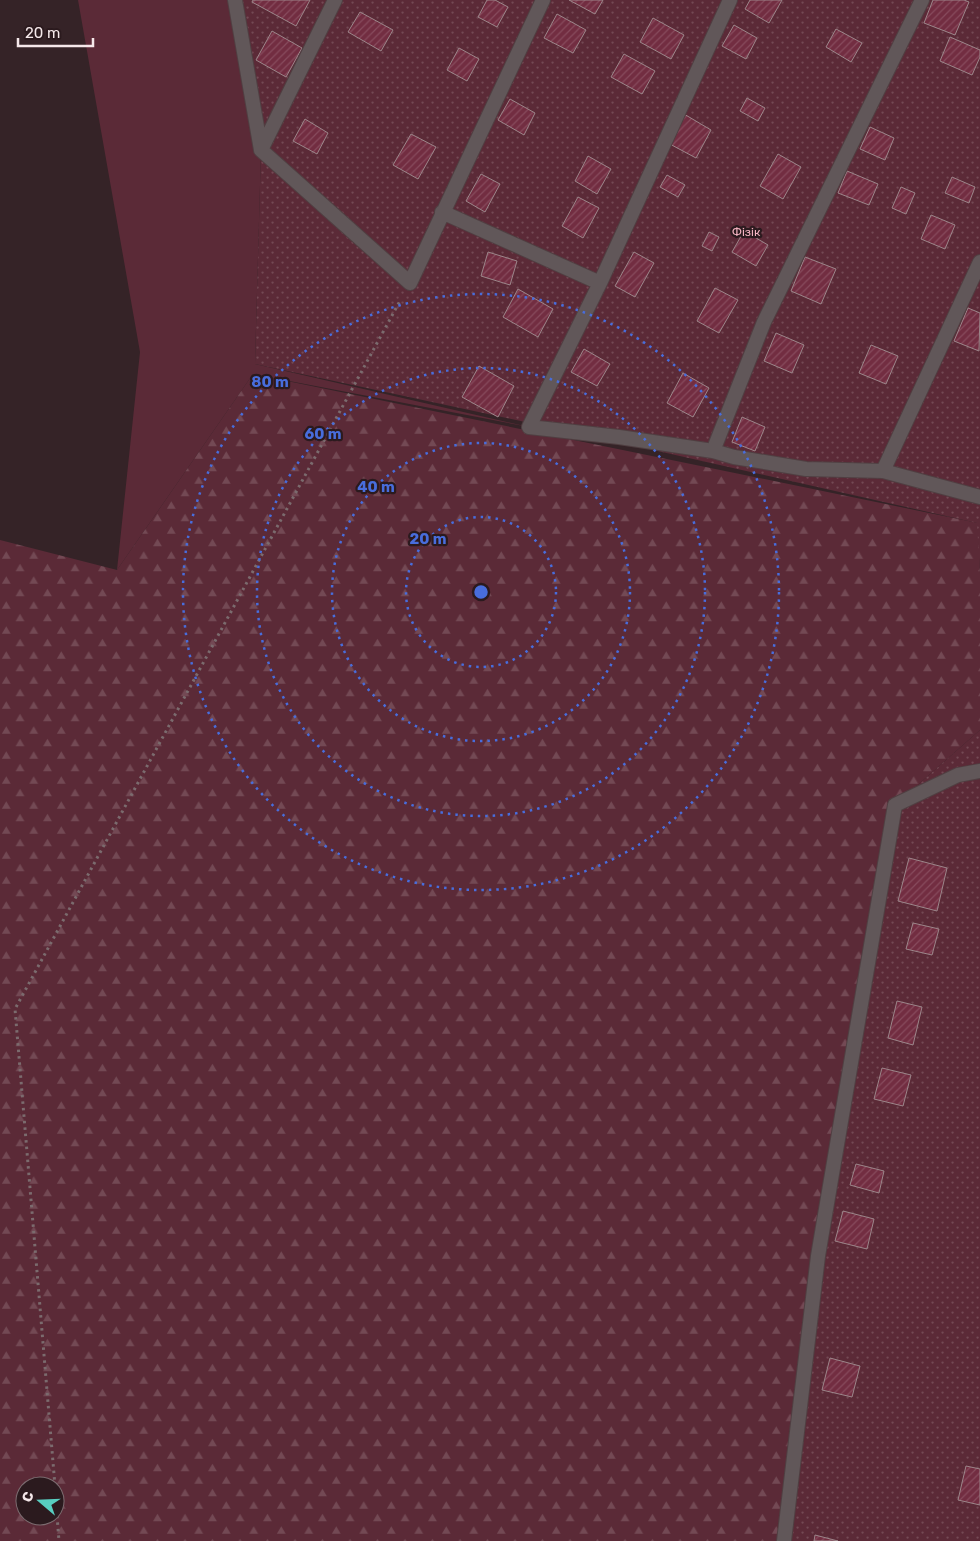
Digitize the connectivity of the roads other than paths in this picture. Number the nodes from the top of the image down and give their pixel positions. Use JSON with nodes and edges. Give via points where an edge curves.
{"nodes":[{"id":1,"x":235,"y":0,"type":"edge"},
{"id":2,"x":334,"y":0,"type":"edge"},
{"id":3,"x":543,"y":0,"type":"edge"},
{"id":4,"x":730,"y":0,"type":"edge"},
{"id":5,"x":922,"y":0,"type":"edge"},
{"id":6,"x":261,"y":150,"type":"junction"},
{"id":7,"x":442,"y":212,"type":"junction"},
{"id":8,"x":980,"y":262,"type":"edge"},
{"id":9,"x":600,"y":283,"type":"junction"},
{"id":10,"x":713,"y":450,"type":"junction"},
{"id":11,"x":883,"y":471,"type":"junction"},
{"id":12,"x":980,"y":497,"type":"edge"},
{"id":13,"x":980,"y":772,"type":"edge"},
{"id":14,"x":784,"y":1541,"type":"edge"}],
"edges":[{"from":1,"to":6,"type":"lane"},
{"from":2,"to":6,"type":"lane"},
{"from":3,"to":7,"type":"lane"},
{"from":4,"to":9,"type":"lane"},
{"from":5,"to":10,"type":"lane","via":[[764,322]]},
{"from":6,"to":7,"type":"lane","via":[[410,283]]},
{"from":7,"to":9,"type":"lane"},
{"from":8,"to":11,"type":"lane"},
{"from":9,"to":10,"type":"lane","via":[[529,427]]},
{"from":10,"to":11,"type":"lane","via":[[734,457],[806,469]]},
{"from":11,"to":12,"type":"lane"},
{"from":13,"to":14,"type":"lane","via":[[958,775],[895,805],[818,1256]]}]}
